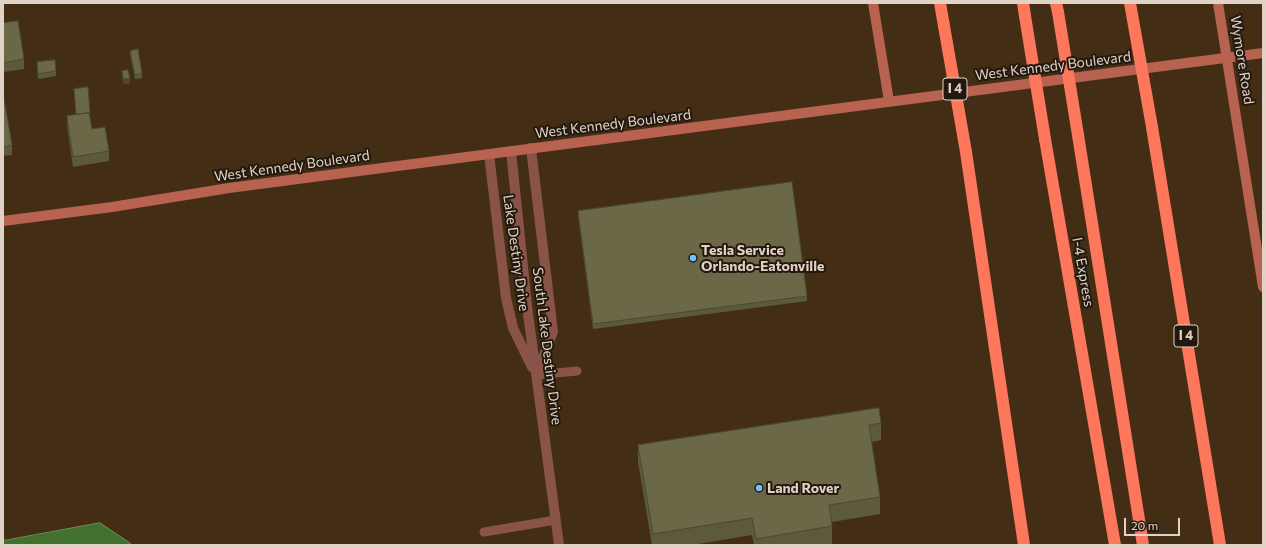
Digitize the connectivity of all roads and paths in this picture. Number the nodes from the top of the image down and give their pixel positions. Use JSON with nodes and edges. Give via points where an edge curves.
{"nodes":[{"id":1,"x":873,"y":3,"type":"edge"},
{"id":2,"x":940,"y":3,"type":"edge"},
{"id":3,"x":1023,"y":3,"type":"edge"},
{"id":4,"x":1130,"y":3,"type":"edge"},
{"id":5,"x":1218,"y":3,"type":"edge"},
{"id":6,"x":1057,"y":7,"type":"edge"},
{"id":7,"x":1263,"y":53,"type":"edge"},
{"id":8,"x":1227,"y":57,"type":"junction"},
{"id":9,"x":889,"y":102,"type":"junction"},
{"id":10,"x":531,"y":148,"type":"junction"},
{"id":11,"x":510,"y":151,"type":"junction"},
{"id":12,"x":489,"y":154,"type":"junction"},
{"id":13,"x":3,"y":221,"type":"edge"},
{"id":14,"x":1263,"y":287,"type":"edge"},
{"id":15,"x":577,"y":371,"type":"dead end"},
{"id":16,"x":536,"y":375,"type":"junction"},
{"id":17,"x":556,"y":520,"type":"junction"},
{"id":18,"x":484,"y":532,"type":"dead end"},
{"id":19,"x":559,"y":545,"type":"edge"},
{"id":20,"x":1024,"y":545,"type":"edge"},
{"id":21,"x":1115,"y":545,"type":"edge"},
{"id":22,"x":1143,"y":545,"type":"edge"},
{"id":23,"x":1220,"y":545,"type":"edge"}],
"edges":[{"from":1,"to":9,"type":"main road"},
{"from":2,"to":20,"type":"highway","number":"I 4","bridge":true,"via":[[966,152]]},
{"from":3,"to":21,"type":"highway","name":"I-4 Express","bridge":true},
{"from":4,"to":23,"type":"highway","number":"I 4","bridge":true},
{"from":5,"to":8,"type":"main road","name":"Wymore Road"},
{"from":6,"to":22,"type":"highway","name":"I-4 Express","bridge":true},
{"from":7,"to":8,"type":"main road","name":"West Kennedy Boulevard"},
{"from":8,"to":9,"type":"main road","name":"West Kennedy Boulevard"},
{"from":8,"to":14,"type":"main road","name":"Wymore Road"},
{"from":9,"to":10,"type":"main road","name":"West Kennedy Boulevard"},
{"from":10,"to":11,"type":"main road","name":"West Kennedy Boulevard"},
{"from":10,"to":16,"type":"street","via":[[552,332]]},
{"from":11,"to":12,"type":"main road","name":"West Kennedy Boulevard"},
{"from":11,"to":16,"type":"street","name":"South Lake Destiny Drive"},
{"from":12,"to":13,"type":"main road","name":"West Kennedy Boulevard"},
{"from":12,"to":16,"type":"street","name":"Lake Destiny Drive","via":[[506,298],[513,328]]},
{"from":15,"to":16,"type":"lane"},
{"from":16,"to":17,"type":"street","name":"South Lake Destiny Drive"},
{"from":17,"to":18,"type":"lane"},
{"from":17,"to":19,"type":"street","name":"South Lake Destiny Drive"}]}
